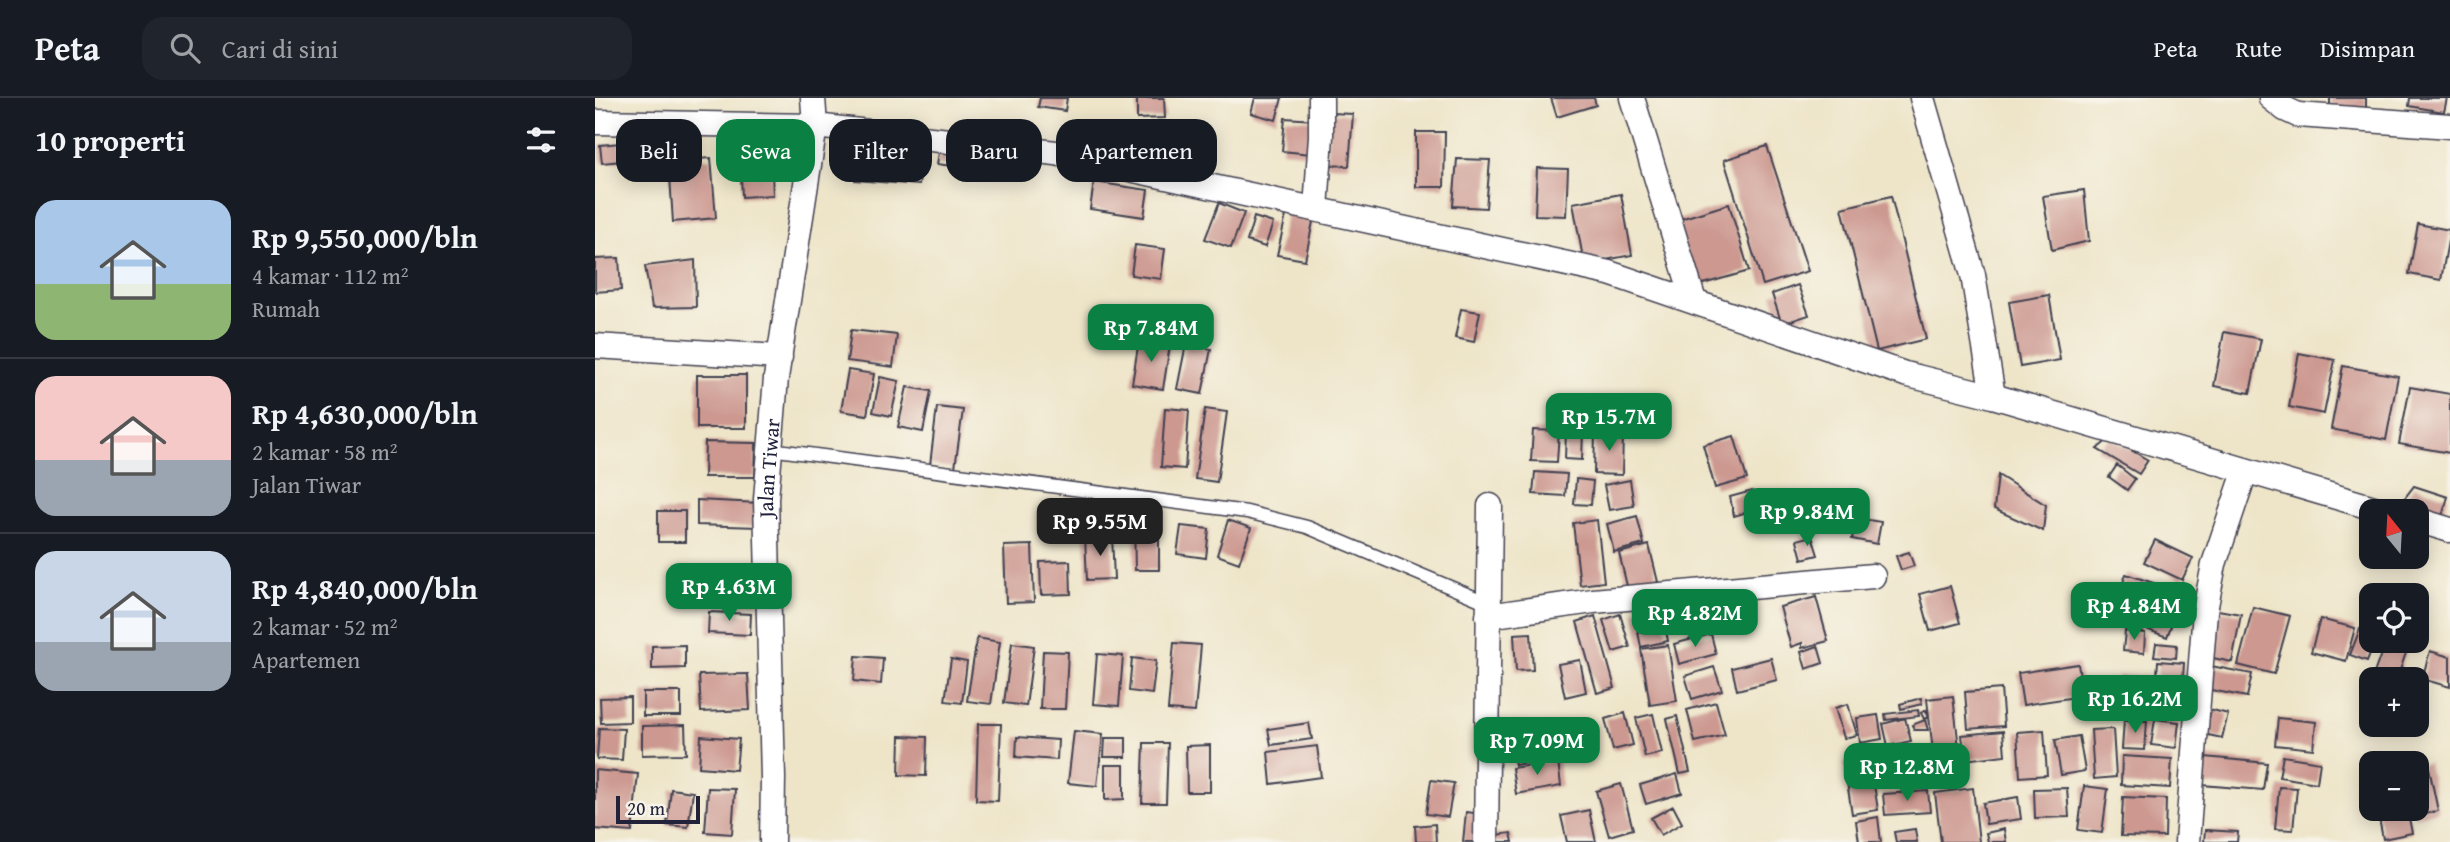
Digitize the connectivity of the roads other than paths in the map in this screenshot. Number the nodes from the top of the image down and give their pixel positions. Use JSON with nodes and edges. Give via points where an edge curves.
{"nodes":[{"id":1,"x":813,"y":98,"type":"edge"},
{"id":2,"x":1321,"y":98,"type":"edge"},
{"id":3,"x":1632,"y":98,"type":"edge"},
{"id":4,"x":1922,"y":98,"type":"edge"},
{"id":5,"x":2271,"y":98,"type":"edge"},
{"id":6,"x":814,"y":119,"type":"edge"},
{"id":7,"x":595,"y":122,"type":"edge"},
{"id":8,"x":716,"y":125,"type":"edge"},
{"id":9,"x":2450,"y":126,"type":"edge"},
{"id":10,"x":815,"y":127,"type":"edge"},
{"id":11,"x":806,"y":182,"type":"edge"},
{"id":12,"x":1316,"y":209,"type":"junction"},
{"id":13,"x":1694,"y":301,"type":"junction"},
{"id":14,"x":595,"y":346,"type":"edge"},
{"id":15,"x":779,"y":357,"type":"junction"},
{"id":16,"x":1993,"y":396,"type":"junction"},
{"id":17,"x":771,"y":449,"type":"junction"},
{"id":18,"x":2245,"y":472,"type":"junction"},
{"id":19,"x":2359,"y":504,"type":"edge"},
{"id":20,"x":1490,"y":506,"type":"dead end"},
{"id":21,"x":2429,"y":524,"type":"edge"},
{"id":22,"x":2450,"y":530,"type":"edge"},
{"id":23,"x":1873,"y":576,"type":"dead end"},
{"id":24,"x":1488,"y":609,"type":"junction"},
{"id":25,"x":772,"y":842,"type":"edge"},
{"id":26,"x":1486,"y":842,"type":"edge"},
{"id":27,"x":2187,"y":842,"type":"edge"}],
"edges":[{"from":1,"to":6,"type":"street","name":"Jalan Tiwar"},
{"from":2,"to":12,"type":"street"},
{"from":3,"to":13,"type":"street"},
{"from":4,"to":16,"type":"street","via":[[1973,275]]},
{"from":5,"to":9,"type":"street","via":[[2298,114]]},
{"from":7,"to":8,"type":"street"},
{"from":10,"to":12,"type":"street","via":[[1056,153]]},
{"from":11,"to":15,"type":"street","name":"Jalan Tiwar"},
{"from":12,"to":13,"type":"street","via":[[1609,273]]},
{"from":13,"to":16,"type":"street","via":[[1905,374]]},
{"from":14,"to":15,"type":"street"},
{"from":15,"to":17,"type":"street","name":"Jalan Tiwar"},
{"from":16,"to":18,"type":"street"},
{"from":17,"to":24,"type":"lane","via":[[1278,518]]},
{"from":17,"to":25,"type":"street","name":"Jalan Tiwar","via":[[766,499]]},
{"from":18,"to":19,"type":"street"},
{"from":18,"to":27,"type":"street","via":[[2214,564],[2205,611]]},
{"from":20,"to":24,"type":"street"},
{"from":21,"to":22,"type":"street"},
{"from":23,"to":24,"type":"street"},
{"from":24,"to":26,"type":"street"}]}
